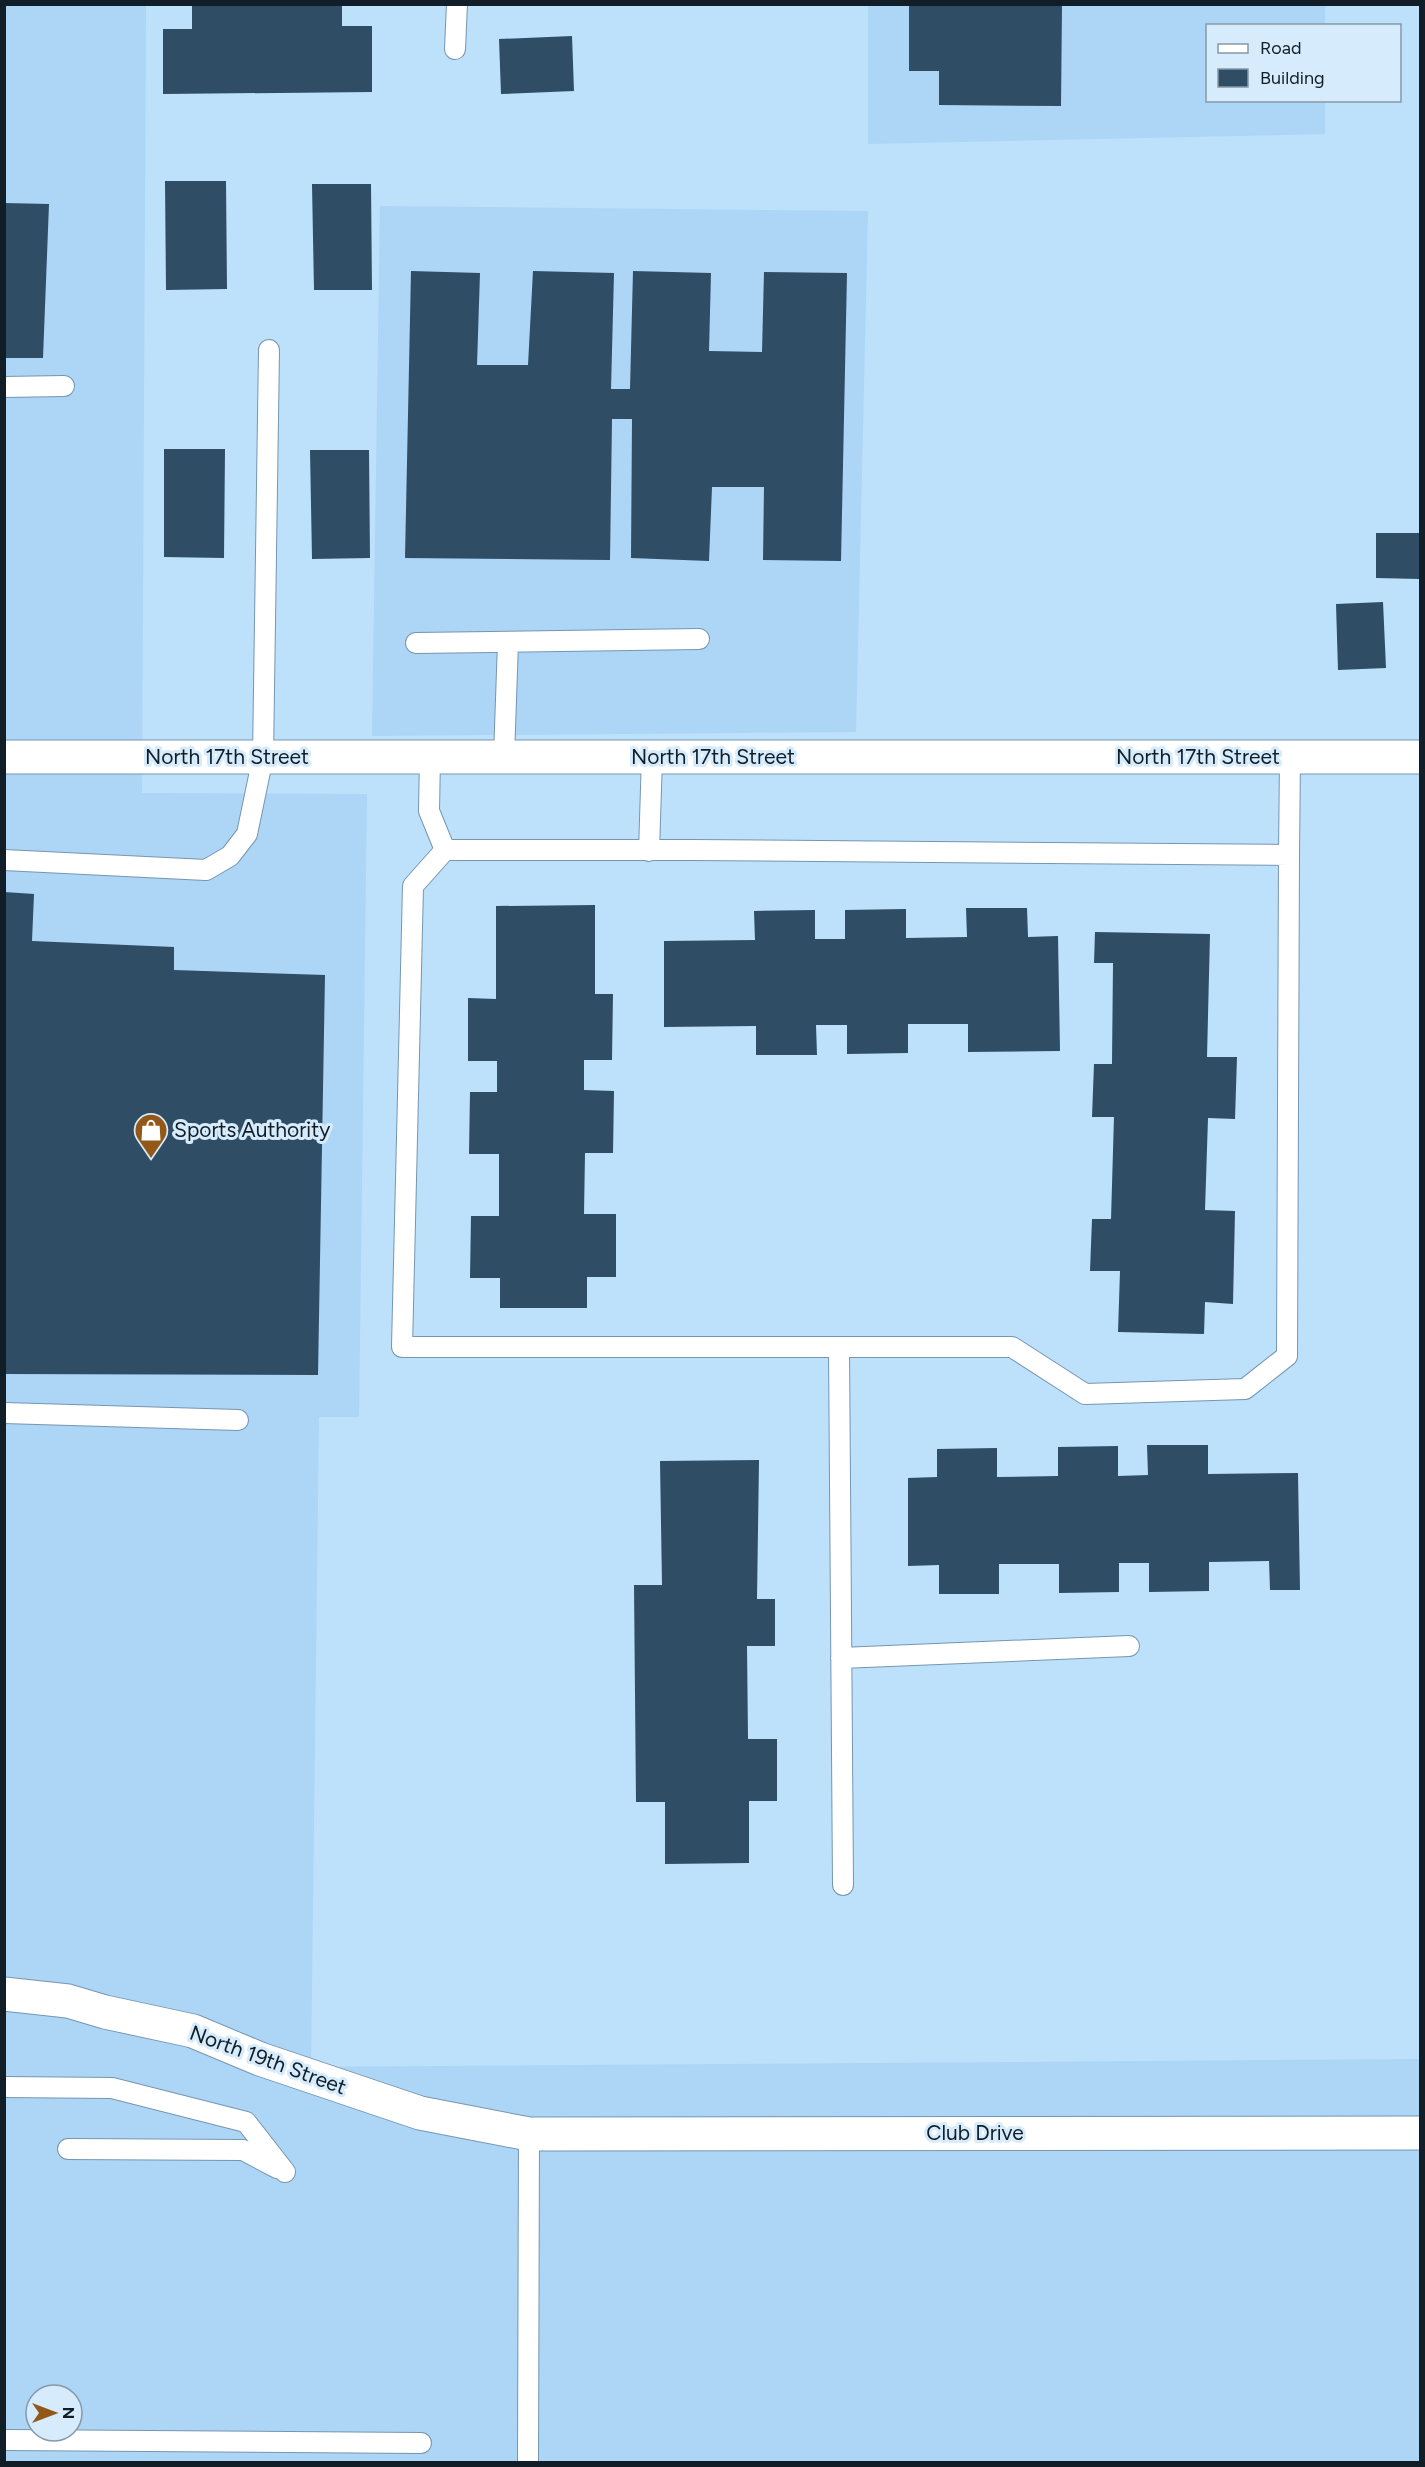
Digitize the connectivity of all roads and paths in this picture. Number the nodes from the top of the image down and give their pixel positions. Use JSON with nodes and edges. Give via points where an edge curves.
{"nodes":[{"id":1,"x":457,"y":4,"type":"edge"},
{"id":2,"x":455,"y":49,"type":"dead end"},
{"id":3,"x":269,"y":350,"type":"dead end"},
{"id":4,"x":64,"y":386,"type":"dead end"},
{"id":5,"x":4,"y":387,"type":"edge"},
{"id":6,"x":699,"y":639,"type":"dead end"},
{"id":7,"x":508,"y":642,"type":"junction"},
{"id":8,"x":416,"y":643,"type":"dead end"},
{"id":9,"x":4,"y":757,"type":"edge"},
{"id":10,"x":263,"y":757,"type":"junction"},
{"id":11,"x":430,"y":757,"type":"junction"},
{"id":12,"x":504,"y":757,"type":"junction"},
{"id":13,"x":652,"y":757,"type":"junction"},
{"id":14,"x":1290,"y":758,"type":"junction"},
{"id":15,"x":1420,"y":758,"type":"edge"},
{"id":16,"x":445,"y":850,"type":"junction"},
{"id":17,"x":650,"y":851,"type":"junction"},
{"id":18,"x":1289,"y":855,"type":"junction"},
{"id":19,"x":4,"y":860,"type":"edge"},
{"id":20,"x":839,"y":1347,"type":"junction"},
{"id":21,"x":4,"y":1413,"type":"edge"},
{"id":22,"x":238,"y":1420,"type":"dead end"},
{"id":23,"x":1129,"y":1647,"type":"dead end"},
{"id":24,"x":841,"y":1658,"type":"junction"},
{"id":25,"x":843,"y":1885,"type":"dead end"},
{"id":26,"x":4,"y":1994,"type":"edge"},
{"id":27,"x":4,"y":2087,"type":"edge"},
{"id":28,"x":1420,"y":2133,"type":"edge"},
{"id":29,"x":529,"y":2134,"type":"junction"},
{"id":30,"x":68,"y":2149,"type":"dead end"},
{"id":31,"x":4,"y":2440,"type":"edge"},
{"id":32,"x":421,"y":2443,"type":"dead end"},
{"id":33,"x":528,"y":2463,"type":"edge"}],
"edges":[{"from":1,"to":2,"type":"lane"},
{"from":3,"to":10,"type":"lane"},
{"from":4,"to":5,"type":"lane"},
{"from":6,"to":7,"type":"lane"},
{"from":7,"to":8,"type":"lane"},
{"from":7,"to":12,"type":"lane"},
{"from":9,"to":10,"type":"street","name":"North 17th Street"},
{"from":10,"to":11,"type":"street","name":"North 17th Street"},
{"from":10,"to":19,"type":"lane","via":[[247,834],[231,856],[206,870]]},
{"from":11,"to":12,"type":"street","name":"North 17th Street"},
{"from":11,"to":16,"type":"lane","via":[[429,811]]},
{"from":12,"to":13,"type":"street","name":"North 17th Street"},
{"from":13,"to":14,"type":"street","name":"North 17th Street"},
{"from":13,"to":17,"type":"lane"},
{"from":14,"to":15,"type":"street","name":"North 17th Street"},
{"from":14,"to":18,"type":"lane"},
{"from":16,"to":17,"type":"lane"},
{"from":16,"to":20,"type":"lane","via":[[413,886],[402,1347]]},
{"from":17,"to":18,"type":"lane"},
{"from":18,"to":20,"type":"lane","via":[[1287,1356],[1245,1389],[1085,1394],[1012,1347]]},
{"from":20,"to":24,"type":"lane"},
{"from":21,"to":22,"type":"lane"},
{"from":23,"to":24,"type":"lane"},
{"from":24,"to":25,"type":"lane"},
{"from":26,"to":29,"type":"street","name":"North 19th Street","via":[[68,2001],[193,2031],[260,2059],[420,2113]]},
{"from":27,"to":30,"type":"lane","via":[[112,2088],[246,2122],[285,2172],[243,2150]]},
{"from":28,"to":29,"type":"street","name":"Club Drive"},
{"from":29,"to":33,"type":"lane"},
{"from":31,"to":32,"type":"lane"}]}
